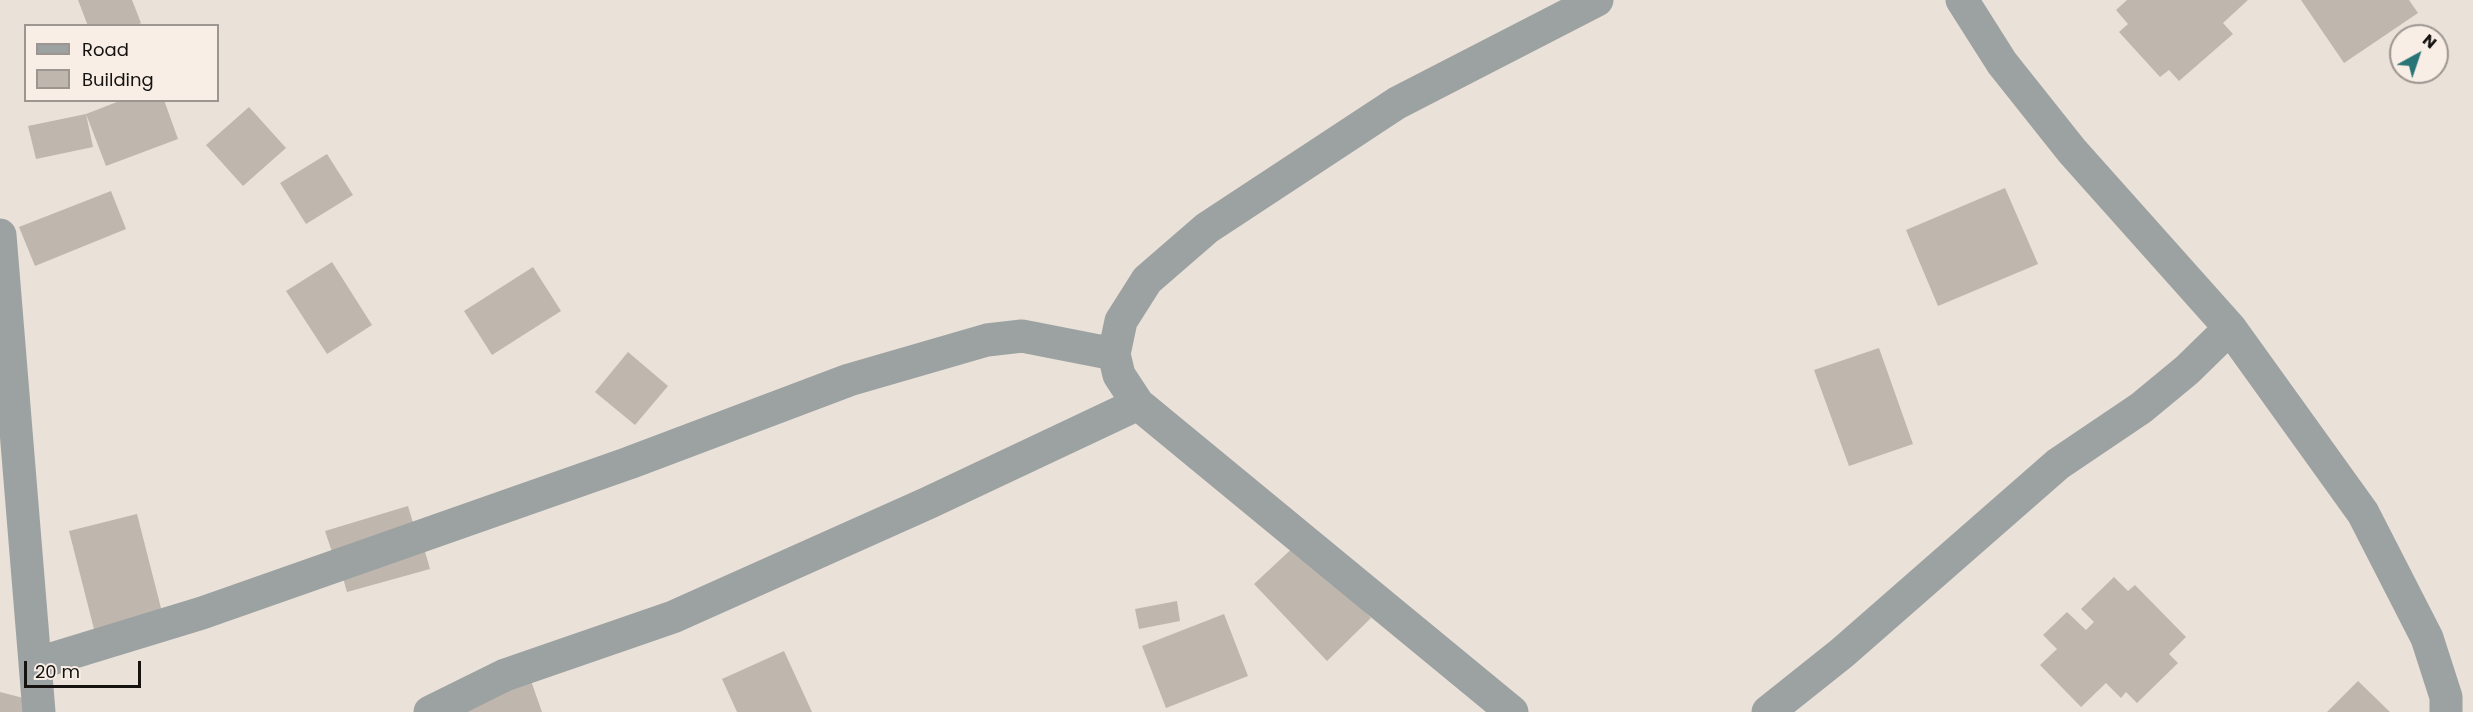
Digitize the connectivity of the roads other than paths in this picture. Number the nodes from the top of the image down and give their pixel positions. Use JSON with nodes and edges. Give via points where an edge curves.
{"nodes":[{"id":1,"x":1597,"y":0,"type":"edge"},
{"id":2,"x":1962,"y":0,"type":"edge"},
{"id":3,"x":0,"y":235,"type":"edge"},
{"id":4,"x":2230,"y":328,"type":"junction"},
{"id":5,"x":1114,"y":354,"type":"junction"},
{"id":6,"x":1138,"y":404,"type":"junction"},
{"id":7,"x":35,"y":664,"type":"junction"},
{"id":8,"x":39,"y":712,"type":"edge"},
{"id":9,"x":430,"y":712,"type":"edge"},
{"id":10,"x":1512,"y":712,"type":"edge"},
{"id":11,"x":1768,"y":712,"type":"edge"},
{"id":12,"x":2446,"y":712,"type":"edge"}],
"edges":[{"from":1,"to":5,"type":"street","via":[[1397,103],[1207,228],[1147,280],[1121,321]]},
{"from":2,"to":4,"type":"street","via":[[2002,63],[2072,151]]},
{"from":3,"to":7,"type":"street"},
{"from":4,"to":11,"type":"street","via":[[2141,408],[2058,464]]},
{"from":4,"to":12,"type":"street","via":[[2363,513],[2427,638],[2446,697]]},
{"from":5,"to":6,"type":"street","via":[[1119,375]]},
{"from":5,"to":7,"type":"street","via":[[1022,336],[987,340],[849,380],[629,463],[202,613]]},
{"from":6,"to":9,"type":"street","via":[[673,617],[505,675]]},
{"from":6,"to":10,"type":"street"},
{"from":7,"to":8,"type":"street"}]}
